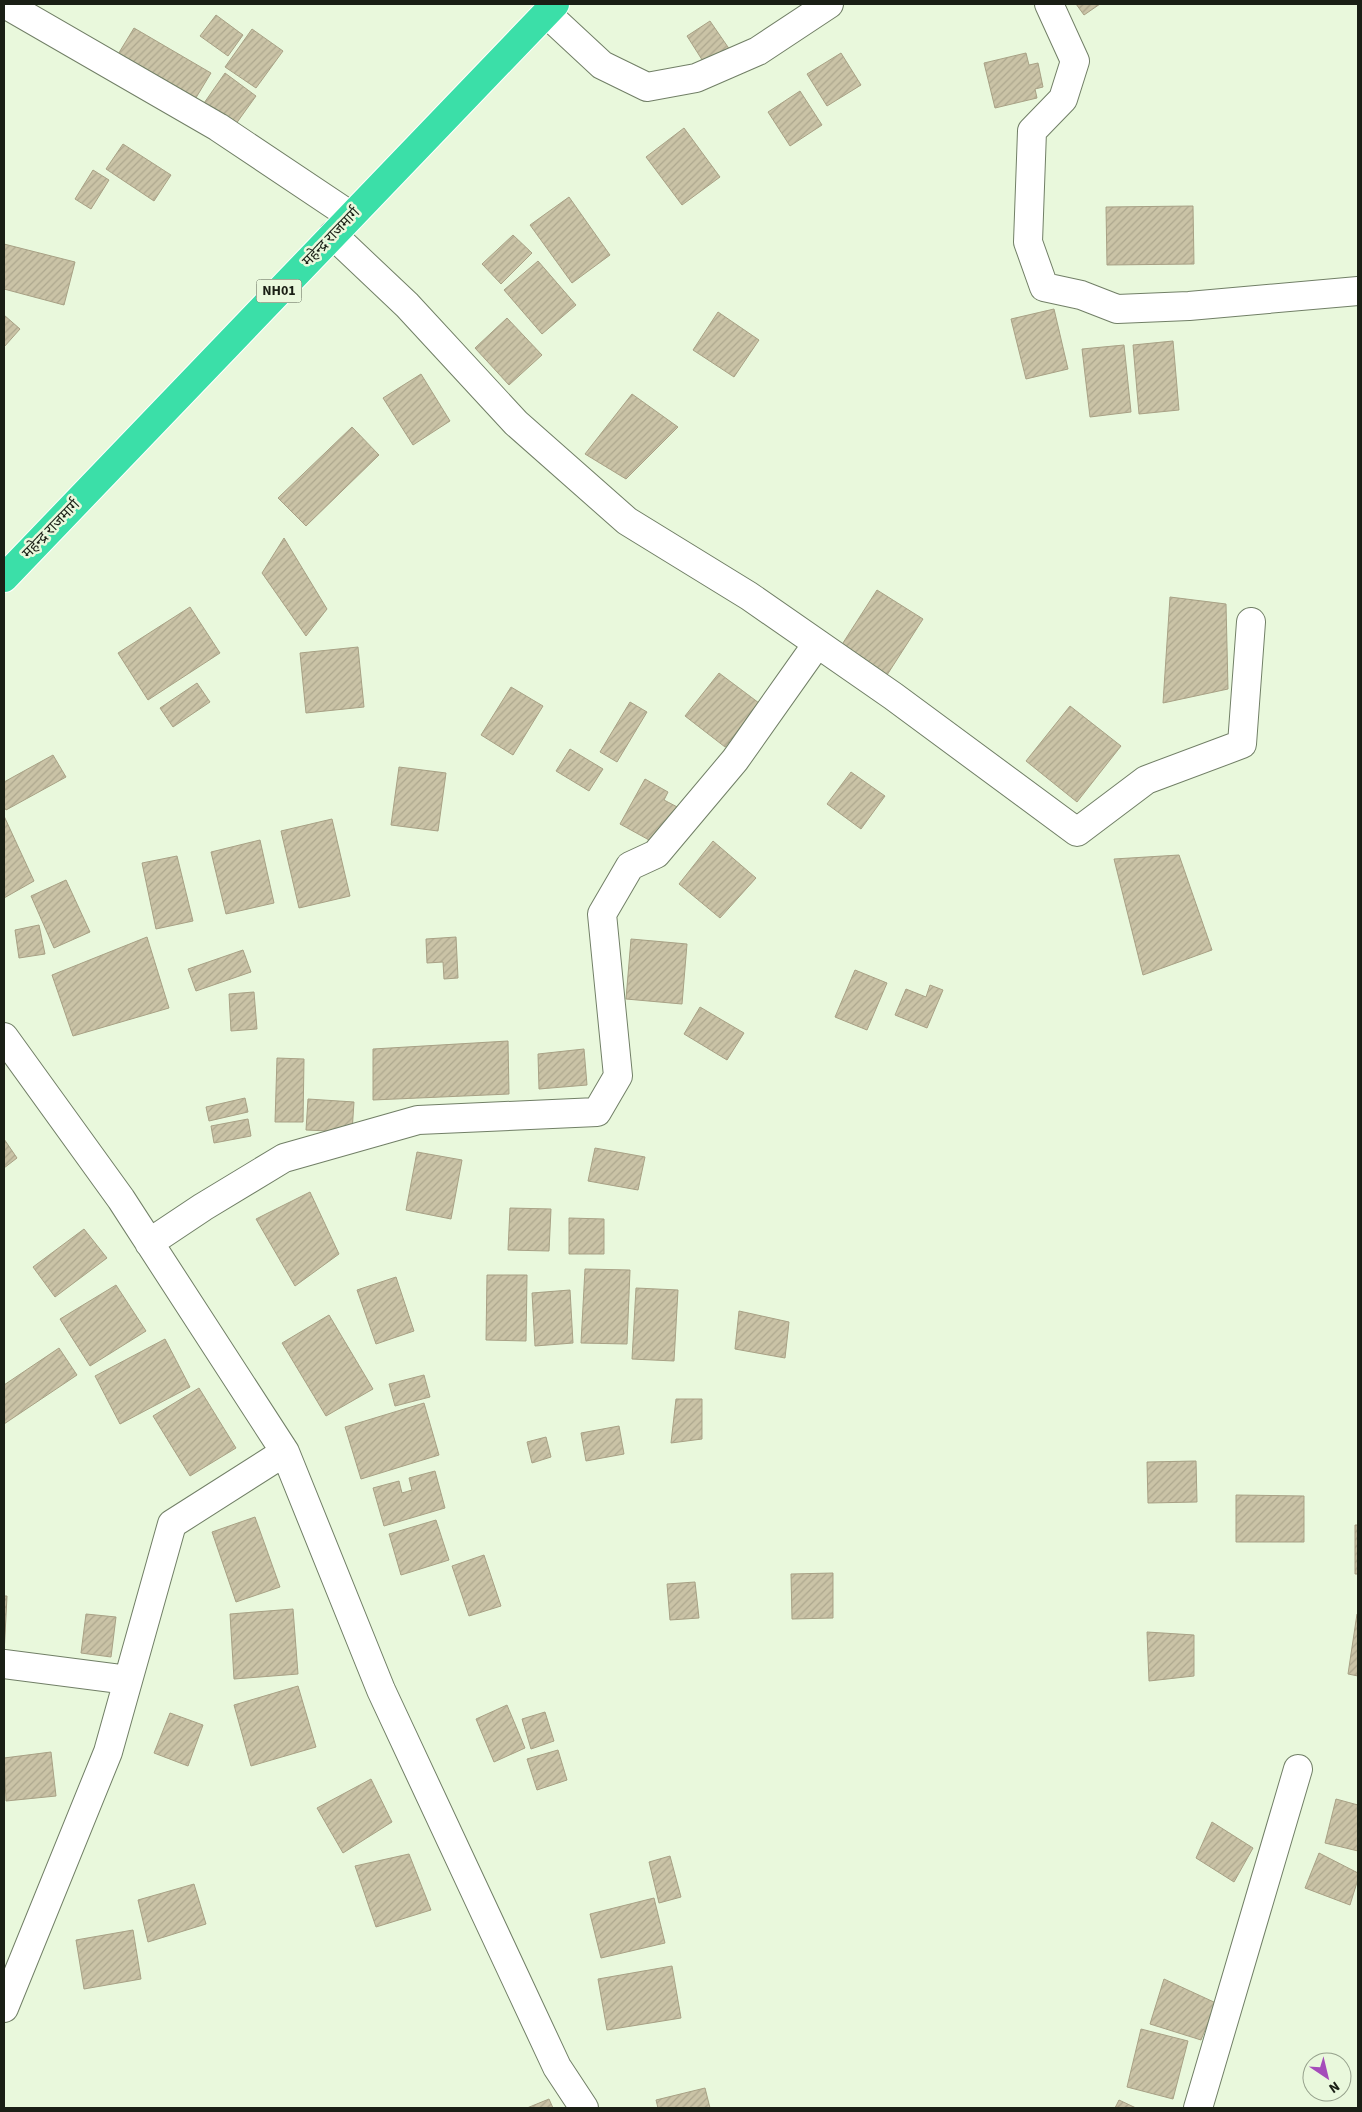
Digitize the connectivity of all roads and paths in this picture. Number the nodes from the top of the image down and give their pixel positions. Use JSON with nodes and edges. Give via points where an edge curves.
{"nodes":[{"id":1,"x":5,"y":4,"type":"edge"},
{"id":2,"x":829,"y":4,"type":"edge"},
{"id":3,"x":1049,"y":4,"type":"edge"},
{"id":4,"x":551,"y":8,"type":"edge"},
{"id":5,"x":342,"y":225,"type":"junction"},
{"id":6,"x":1358,"y":291,"type":"edge"},
{"id":7,"x":4,"y":578,"type":"edge"},
{"id":8,"x":1251,"y":622,"type":"dead end"},
{"id":9,"x":817,"y":644,"type":"junction"},
{"id":10,"x":4,"y":1037,"type":"edge"},
{"id":11,"x":149,"y":1243,"type":"junction"},
{"id":12,"x":285,"y":1452,"type":"junction"},
{"id":13,"x":4,"y":1664,"type":"edge"},
{"id":14,"x":128,"y":1680,"type":"junction"},
{"id":15,"x":1298,"y":1769,"type":"dead end"},
{"id":16,"x":4,"y":2008,"type":"edge"},
{"id":17,"x":584,"y":2108,"type":"edge"},
{"id":18,"x":1198,"y":2108,"type":"edge"}],
"edges":[{"from":1,"to":5,"type":"street","via":[[218,127]]},
{"from":2,"to":4,"type":"street","via":[[758,51],[696,78],[647,87],[602,66]]},
{"from":3,"to":6,"type":"street","via":[[1074,61],[1063,99],[1032,130],[1028,242],[1044,287],[1081,295],[1117,308],[1189,306]]},
{"from":4,"to":5,"type":"highway","name":"महेन्द्र राजमार्ग","number":"NH01"},
{"from":5,"to":7,"type":"highway","name":"महेन्द्र राजमार्ग","number":"NH01"},
{"from":5,"to":9,"type":"street","via":[[407,305],[516,424],[627,521],[749,596]]},
{"from":8,"to":9,"type":"street","via":[[1242,744],[1146,780],[1077,832]]},
{"from":9,"to":11,"type":"street","via":[[735,760],[656,854],[630,866],[602,914],[618,1076],[598,1112],[418,1120],[284,1158]]},
{"from":10,"to":11,"type":"street"},
{"from":11,"to":12,"type":"street"},
{"from":12,"to":14,"type":"street","via":[[172,1524]]},
{"from":12,"to":17,"type":"street","via":[[381,1690],[558,2067]]},
{"from":13,"to":14,"type":"street"},
{"from":14,"to":16,"type":"street","via":[[108,1752]]},
{"from":15,"to":18,"type":"street"}]}
